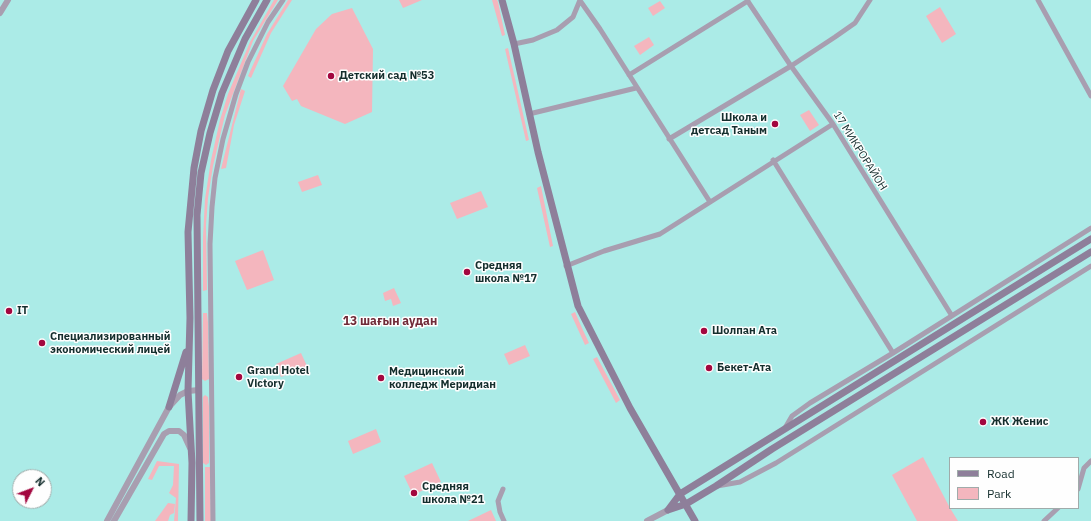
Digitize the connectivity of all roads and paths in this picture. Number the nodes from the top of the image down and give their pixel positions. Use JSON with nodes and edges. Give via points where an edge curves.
{"nodes":[{"id":1,"x":8,"y":0,"type":"edge"},
{"id":2,"x":256,"y":0,"type":"edge"},
{"id":3,"x":267,"y":0,"type":"edge"},
{"id":4,"x":283,"y":0,"type":"edge"},
{"id":5,"x":502,"y":0,"type":"edge"},
{"id":6,"x":747,"y":0,"type":"edge"},
{"id":7,"x":870,"y":0,"type":"edge"},
{"id":8,"x":1038,"y":0,"type":"edge"},
{"id":9,"x":580,"y":1,"type":"edge"},
{"id":10,"x":0,"y":13,"type":"edge"},
{"id":11,"x":514,"y":44,"type":"junction"},
{"id":12,"x":791,"y":66,"type":"junction"},
{"id":13,"x":628,"y":75,"type":"junction"},
{"id":14,"x":636,"y":88,"type":"junction"},
{"id":15,"x":1091,"y":96,"type":"edge"},
{"id":16,"x":528,"y":114,"type":"junction"},
{"id":17,"x":833,"y":124,"type":"junction"},
{"id":18,"x":669,"y":139,"type":"junction"},
{"id":19,"x":773,"y":160,"type":"junction"},
{"id":20,"x":710,"y":202,"type":"junction"},
{"id":21,"x":1091,"y":228,"type":"edge"},
{"id":22,"x":1091,"y":239,"type":"edge"},
{"id":23,"x":1091,"y":252,"type":"edge"},
{"id":24,"x":566,"y":266,"type":"junction"},
{"id":25,"x":1091,"y":266,"type":"edge"},
{"id":26,"x":986,"y":305,"type":"junction"},
{"id":27,"x":992,"y":314,"type":"junction"},
{"id":28,"x":952,"y":316,"type":"junction"},
{"id":29,"x":189,"y":341,"type":"junction"},
{"id":30,"x":893,"y":353,"type":"junction"},
{"id":31,"x":199,"y":390,"type":"junction"},
{"id":32,"x":188,"y":391,"type":"junction"},
{"id":33,"x":169,"y":407,"type":"junction"},
{"id":34,"x":784,"y":430,"type":"junction"},
{"id":35,"x":192,"y":452,"type":"junction"},
{"id":36,"x":1089,"y":463,"type":"edge"},
{"id":37,"x":716,"y":486,"type":"junction"},
{"id":38,"x":1079,"y":487,"type":"edge"},
{"id":39,"x":503,"y":489,"type":"dead end"},
{"id":40,"x":680,"y":494,"type":"junction"},
{"id":41,"x":686,"y":504,"type":"junction"},
{"id":42,"x":1057,"y":509,"type":"edge"},
{"id":43,"x":668,"y":510,"type":"junction"},
{"id":44,"x":107,"y":521,"type":"edge"},
{"id":45,"x":114,"y":521,"type":"edge"},
{"id":46,"x":191,"y":521,"type":"edge"},
{"id":47,"x":200,"y":521,"type":"edge"},
{"id":48,"x":213,"y":521,"type":"edge"},
{"id":49,"x":504,"y":521,"type":"edge"},
{"id":50,"x":647,"y":521,"type":"edge"},
{"id":51,"x":696,"y":521,"type":"edge"},
{"id":52,"x":1044,"y":521,"type":"edge"}],
"edges":[{"from":1,"to":10,"type":"street"},
{"from":2,"to":29,"type":"main road","via":[[228,51],[201,131],[194,168],[189,225]]},
{"from":3,"to":31,"type":"main road","via":[[245,39],[222,93],[201,173],[197,215]]},
{"from":4,"to":48,"type":"street","via":[[268,22],[248,62],[236,94],[223,139],[212,200],[210,244]]},
{"from":5,"to":11,"type":"main road"},
{"from":6,"to":12,"type":"street","name":"17 МИКРОРАЙОН"},
{"from":6,"to":13,"type":"street"},
{"from":7,"to":12,"type":"street","via":[[855,23]]},
{"from":8,"to":15,"type":"street"},
{"from":9,"to":11,"type":"street","via":[[574,17],[557,30],[533,40]]},
{"from":9,"to":13,"type":"street"},
{"from":11,"to":16,"type":"main road"},
{"from":12,"to":17,"type":"street","name":"17 МИКРОРАЙОН"},
{"from":12,"to":18,"type":"street"},
{"from":13,"to":14,"type":"street"},
{"from":14,"to":16,"type":"street"},
{"from":14,"to":18,"type":"street"},
{"from":16,"to":24,"type":"main road"},
{"from":17,"to":19,"type":"street"},
{"from":17,"to":28,"type":"street","name":"17 МИКРОРАЙОН"},
{"from":18,"to":20,"type":"street"},
{"from":19,"to":20,"type":"street"},
{"from":19,"to":30,"type":"street"},
{"from":20,"to":24,"type":"street","via":[[660,234]]},
{"from":21,"to":28,"type":"street"},
{"from":22,"to":26,"type":"main road"},
{"from":23,"to":27,"type":"main road"},
{"from":24,"to":40,"type":"main road","via":[[578,306],[600,353]]},
{"from":25,"to":37,"type":"street","via":[[776,463],[740,482]]},
{"from":26,"to":27,"type":"main road"},
{"from":26,"to":34,"type":"main road"},
{"from":27,"to":37,"type":"main road"},
{"from":28,"to":30,"type":"street"},
{"from":29,"to":32,"type":"main road"},
{"from":29,"to":33,"type":"main road"},
{"from":30,"to":34,"type":"street","via":[[810,403],[792,416]]},
{"from":31,"to":32,"type":"street"},
{"from":31,"to":47,"type":"main road"},
{"from":32,"to":33,"type":"street","via":[[180,395]]},
{"from":32,"to":35,"type":"main road"},
{"from":33,"to":44,"type":"street"},
{"from":34,"to":40,"type":"main road"},
{"from":35,"to":45,"type":"street","via":[[179,431],[164,434]]},
{"from":35,"to":46,"type":"main road"},
{"from":36,"to":38,"type":"street"},
{"from":37,"to":41,"type":"main road"},
{"from":39,"to":49,"type":"street","via":[[498,501]]},
{"from":40,"to":41,"type":"main road"},
{"from":40,"to":43,"type":"main road"},
{"from":41,"to":43,"type":"main road"},
{"from":41,"to":51,"type":"main road"},
{"from":42,"to":52,"type":"street"},
{"from":43,"to":50,"type":"street"}]}
